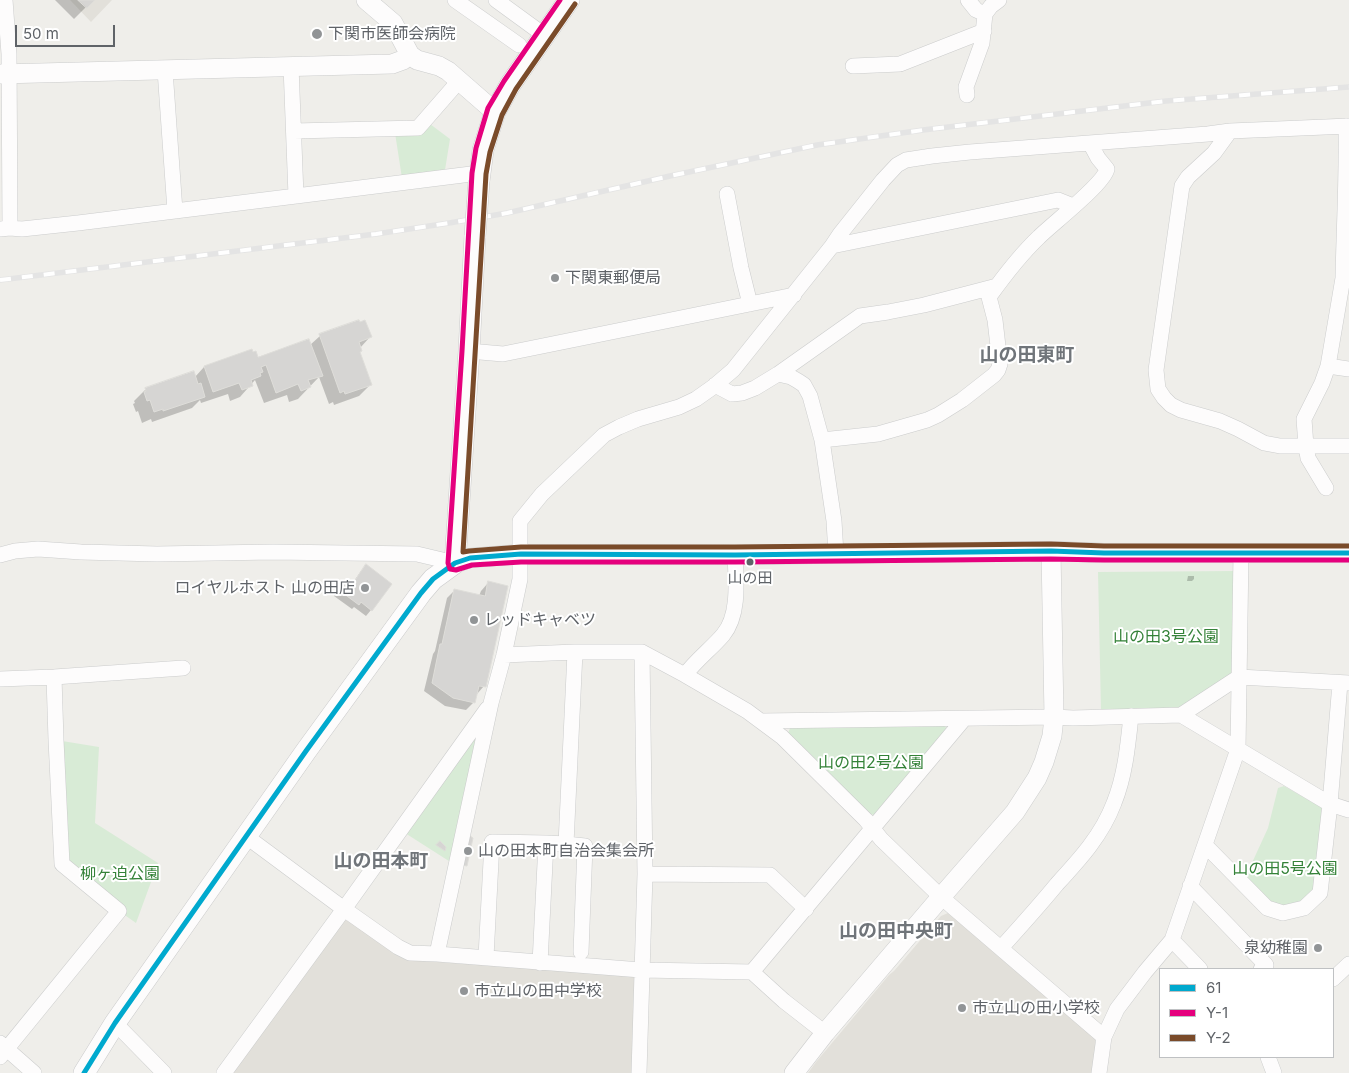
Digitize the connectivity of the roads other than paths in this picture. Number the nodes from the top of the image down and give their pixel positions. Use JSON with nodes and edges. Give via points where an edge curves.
{"nodes":[{"id":1,"x":5,"y":0,"type":"edge"},
{"id":2,"x":366,"y":0,"type":"edge"},
{"id":3,"x":455,"y":0,"type":"edge"},
{"id":4,"x":496,"y":0,"type":"edge"},
{"id":5,"x":569,"y":0,"type":"edge"},
{"id":6,"x":968,"y":0,"type":"edge"},
{"id":7,"x":999,"y":0,"type":"edge"},
{"id":8,"x":985,"y":14,"type":"junction"},
{"id":9,"x":984,"y":31,"type":"junction"},
{"id":10,"x":544,"y":35,"type":"junction"},
{"id":11,"x":519,"y":45,"type":"dead end"},
{"id":12,"x":410,"y":55,"type":"junction"},
{"id":13,"x":291,"y":66,"type":"junction"},
{"id":14,"x":853,"y":66,"type":"dead end"},
{"id":15,"x":165,"y":70,"type":"junction"},
{"id":16,"x":4,"y":74,"type":"edge"},
{"id":17,"x":459,"y":81,"type":"junction"},
{"id":18,"x":967,"y":94,"type":"dead end"},
{"id":19,"x":495,"y":112,"type":"junction"},
{"id":20,"x":1348,"y":126,"type":"edge"},
{"id":21,"x":294,"y":131,"type":"junction"},
{"id":22,"x":1230,"y":132,"type":"junction"},
{"id":23,"x":1090,"y":143,"type":"junction"},
{"id":24,"x":5,"y":162,"type":"edge"},
{"id":25,"x":1348,"y":175,"type":"edge"},
{"id":26,"x":479,"y":177,"type":"junction"},
{"id":27,"x":726,"y":194,"type":"dead end"},
{"id":28,"x":296,"y":196,"type":"junction"},
{"id":29,"x":1073,"y":206,"type":"junction"},
{"id":30,"x":175,"y":211,"type":"junction"},
{"id":31,"x":5,"y":228,"type":"edge"},
{"id":32,"x":832,"y":246,"type":"junction"},
{"id":33,"x":997,"y":286,"type":"junction"},
{"id":34,"x":794,"y":294,"type":"junction"},
{"id":35,"x":750,"y":304,"type":"junction"},
{"id":36,"x":469,"y":350,"type":"junction"},
{"id":37,"x":1328,"y":366,"type":"junction"},
{"id":38,"x":1349,"y":369,"type":"edge"},
{"id":39,"x":778,"y":374,"type":"junction"},
{"id":40,"x":715,"y":385,"type":"junction"},
{"id":41,"x":822,"y":440,"type":"junction"},
{"id":42,"x":1306,"y":446,"type":"junction"},
{"id":43,"x":1349,"y":446,"type":"edge"},
{"id":44,"x":1326,"y":488,"type":"dead end"},
{"id":45,"x":1051,"y":551,"type":"junction"},
{"id":46,"x":1241,"y":553,"type":"junction"},
{"id":47,"x":1349,"y":553,"type":"edge"},
{"id":48,"x":521,"y":554,"type":"junction"},
{"id":49,"x":836,"y":554,"type":"junction"},
{"id":50,"x":0,"y":555,"type":"edge"},
{"id":51,"x":735,"y":555,"type":"junction"},
{"id":52,"x":455,"y":563,"type":"junction"},
{"id":53,"x":575,"y":652,"type":"junction"},
{"id":54,"x":642,"y":652,"type":"junction"},
{"id":55,"x":504,"y":655,"type":"junction"},
{"id":56,"x":183,"y":668,"type":"dead end"},
{"id":57,"x":685,"y":675,"type":"junction"},
{"id":58,"x":54,"y":677,"type":"junction"},
{"id":59,"x":1239,"y":677,"type":"junction"},
{"id":60,"x":0,"y":679,"type":"edge"},
{"id":61,"x":1345,"y":683,"type":"edge"},
{"id":62,"x":491,"y":703,"type":"junction"},
{"id":63,"x":1180,"y":715,"type":"junction"},
{"id":64,"x":1131,"y":716,"type":"junction"},
{"id":65,"x":1054,"y":717,"type":"junction"},
{"id":66,"x":964,"y":719,"type":"junction"},
{"id":67,"x":762,"y":721,"type":"junction"},
{"id":68,"x":1238,"y":749,"type":"junction"},
{"id":69,"x":1330,"y":804,"type":"junction"},
{"id":70,"x":1349,"y":810,"type":"edge"},
{"id":71,"x":873,"y":829,"type":"junction"},
{"id":72,"x":247,"y":837,"type":"junction"},
{"id":73,"x":546,"y":843,"type":"junction"},
{"id":74,"x":566,"y":844,"type":"junction"},
{"id":75,"x":1204,"y":845,"type":"junction"},
{"id":76,"x":645,"y":874,"type":"junction"},
{"id":77,"x":1190,"y":886,"type":"junction"},
{"id":78,"x":941,"y":897,"type":"junction"},
{"id":79,"x":344,"y":909,"type":"junction"},
{"id":80,"x":806,"y":909,"type":"junction"},
{"id":81,"x":1172,"y":940,"type":"junction"},
{"id":82,"x":1002,"y":948,"type":"junction"},
{"id":83,"x":581,"y":952,"type":"dead end"},
{"id":84,"x":437,"y":954,"type":"junction"},
{"id":85,"x":486,"y":957,"type":"junction"},
{"id":86,"x":540,"y":963,"type":"junction"},
{"id":87,"x":1349,"y":964,"type":"edge"},
{"id":88,"x":1199,"y":968,"type":"edge"},
{"id":89,"x":1262,"y":968,"type":"edge"},
{"id":90,"x":641,"y":970,"type":"junction"},
{"id":91,"x":752,"y":972,"type":"junction"},
{"id":92,"x":1334,"y":978,"type":"edge"},
{"id":93,"x":115,"y":1023,"type":"junction"},
{"id":94,"x":825,"y":1033,"type":"junction"},
{"id":95,"x":1104,"y":1037,"type":"junction"},
{"id":96,"x":2,"y":1050,"type":"edge"},
{"id":97,"x":1268,"y":1058,"type":"edge"},
{"id":98,"x":34,"y":1073,"type":"edge"},
{"id":99,"x":84,"y":1073,"type":"edge"},
{"id":100,"x":164,"y":1073,"type":"edge"},
{"id":101,"x":224,"y":1073,"type":"edge"},
{"id":102,"x":640,"y":1073,"type":"edge"},
{"id":103,"x":794,"y":1073,"type":"edge"},
{"id":104,"x":1099,"y":1073,"type":"edge"},
{"id":105,"x":1274,"y":1073,"type":"edge"}],
"edges":[{"from":1,"to":16,"type":"street","via":[[9,54]]},
{"from":2,"to":12,"type":"street","via":[[393,23]]},
{"from":3,"to":11,"type":"street"},
{"from":4,"to":10,"type":"street"},
{"from":5,"to":10,"type":"main road"},
{"from":6,"to":8,"type":"street","via":[[976,10]]},
{"from":7,"to":8,"type":"street"},
{"from":8,"to":9,"type":"street"},
{"from":9,"to":14,"type":"street","via":[[900,64]]},
{"from":9,"to":18,"type":"street","via":[[966,87]]},
{"from":10,"to":19,"type":"main road"},
{"from":12,"to":13,"type":"street","via":[[392,64]]},
{"from":12,"to":17,"type":"street","via":[[439,66]]},
{"from":13,"to":15,"type":"street"},
{"from":13,"to":21,"type":"street"},
{"from":15,"to":16,"type":"street"},
{"from":15,"to":30,"type":"street"},
{"from":16,"to":24,"type":"street"},
{"from":17,"to":19,"type":"street"},
{"from":17,"to":21,"type":"street","via":[[418,128]]},
{"from":19,"to":26,"type":"main road","via":[[483,150]]},
{"from":20,"to":22,"type":"street"},
{"from":20,"to":25,"type":"street"},
{"from":21,"to":28,"type":"street"},
{"from":22,"to":23,"type":"street"},
{"from":22,"to":42,"type":"street","via":[[1182,186],[1156,370],[1158,389],[1171,405],[1220,421],[1264,443]]},
{"from":23,"to":29,"type":"street","via":[[1107,169],[1106,174]]},
{"from":23,"to":32,"type":"street","via":[[970,150],[906,160],[871,196]]},
{"from":24,"to":31,"type":"street"},
{"from":25,"to":37,"type":"street","via":[[1343,278]]},
{"from":26,"to":28,"type":"street"},
{"from":26,"to":36,"type":"main road","bridge":true},
{"from":27,"to":35,"type":"street"},
{"from":28,"to":30,"type":"street"},
{"from":29,"to":32,"type":"street","via":[[1058,200]]},
{"from":29,"to":33,"type":"street","via":[[1034,242]]},
{"from":30,"to":31,"type":"street","via":[[22,229]]},
{"from":32,"to":34,"type":"street"},
{"from":33,"to":39,"type":"street","via":[[924,305],[860,316]]},
{"from":33,"to":41,"type":"street","via":[[989,297],[1000,364],[994,375],[962,400],[927,420],[878,434]]},
{"from":34,"to":35,"type":"street"},
{"from":34,"to":40,"type":"street","via":[[733,370]]},
{"from":35,"to":36,"type":"street","via":[[503,354]]},
{"from":36,"to":52,"type":"main road"},
{"from":37,"to":38,"type":"street"},
{"from":37,"to":42,"type":"street","via":[[1304,419]]},
{"from":39,"to":40,"type":"street","via":[[755,388],[738,393],[732,394]]},
{"from":39,"to":41,"type":"street","via":[[804,386],[810,396]]},
{"from":40,"to":48,"type":"street","via":[[696,399],[619,427],[594,443],[542,494],[520,521]]},
{"from":41,"to":49,"type":"street"},
{"from":42,"to":43,"type":"street"},
{"from":42,"to":44,"type":"street","via":[[1308,458]]},
{"from":45,"to":46,"type":"street"},
{"from":45,"to":49,"type":"street"},
{"from":45,"to":65,"type":"street"},
{"from":46,"to":47,"type":"street"},
{"from":46,"to":59,"type":"street"},
{"from":48,"to":51,"type":"street"},
{"from":48,"to":52,"type":"street","via":[[470,558]]},
{"from":48,"to":55,"type":"street","via":[[520,579]]},
{"from":49,"to":51,"type":"street"},
{"from":50,"to":52,"type":"street","via":[[38,549],[158,554],[417,554]]},
{"from":51,"to":57,"type":"street","via":[[735,608],[730,626]]},
{"from":52,"to":72,"type":"main road","via":[[421,593]]},
{"from":53,"to":54,"type":"street"},
{"from":53,"to":55,"type":"street"},
{"from":53,"to":74,"type":"street"},
{"from":54,"to":57,"type":"street"},
{"from":54,"to":76,"type":"street"},
{"from":55,"to":62,"type":"street"},
{"from":56,"to":58,"type":"street"},
{"from":57,"to":67,"type":"street"},
{"from":58,"to":60,"type":"street"},
{"from":58,"to":96,"type":"street","via":[[62,864],[119,911]]},
{"from":59,"to":61,"type":"street"},
{"from":59,"to":63,"type":"street"},
{"from":59,"to":68,"type":"street"},
{"from":61,"to":69,"type":"street"},
{"from":62,"to":79,"type":"street"},
{"from":62,"to":84,"type":"street"},
{"from":63,"to":64,"type":"street"},
{"from":63,"to":68,"type":"street"},
{"from":64,"to":65,"type":"street"},
{"from":64,"to":82,"type":"street","via":[[1120,783],[1099,834]]},
{"from":65,"to":66,"type":"street"},
{"from":65,"to":78,"type":"street","via":[[1044,762],[1021,804]]},
{"from":66,"to":67,"type":"street"},
{"from":66,"to":71,"type":"street"},
{"from":67,"to":71,"type":"street"},
{"from":68,"to":69,"type":"street"},
{"from":68,"to":75,"type":"street"},
{"from":69,"to":70,"type":"street"},
{"from":69,"to":75,"type":"street","via":[[1320,893],[1304,908],[1283,914],[1267,908]]},
{"from":71,"to":78,"type":"street"},
{"from":71,"to":80,"type":"street"},
{"from":72,"to":79,"type":"street"},
{"from":72,"to":93,"type":"main road"},
{"from":73,"to":74,"type":"street"},
{"from":73,"to":85,"type":"street","via":[[492,842]]},
{"from":73,"to":86,"type":"street"},
{"from":74,"to":83,"type":"street","via":[[585,846]]},
{"from":75,"to":77,"type":"street"},
{"from":76,"to":80,"type":"street","via":[[770,876]]},
{"from":76,"to":90,"type":"street"},
{"from":77,"to":81,"type":"street"},
{"from":77,"to":89,"type":"street","via":[[1266,965]]},
{"from":78,"to":82,"type":"street"},
{"from":78,"to":94,"type":"street"},
{"from":79,"to":84,"type":"street","via":[[410,953]]},
{"from":79,"to":101,"type":"street"},
{"from":80,"to":91,"type":"street"},
{"from":81,"to":88,"type":"street"},
{"from":81,"to":95,"type":"street","via":[[1117,1009]]},
{"from":82,"to":95,"type":"street"},
{"from":84,"to":85,"type":"street"},
{"from":85,"to":86,"type":"street"},
{"from":86,"to":90,"type":"street"},
{"from":87,"to":92,"type":"street"},
{"from":90,"to":91,"type":"street"},
{"from":90,"to":102,"type":"street"},
{"from":91,"to":94,"type":"street"},
{"from":93,"to":99,"type":"main road"},
{"from":93,"to":100,"type":"street"},
{"from":94,"to":103,"type":"street"},
{"from":95,"to":104,"type":"street"},
{"from":96,"to":98,"type":"street"},
{"from":97,"to":105,"type":"street"}]}
